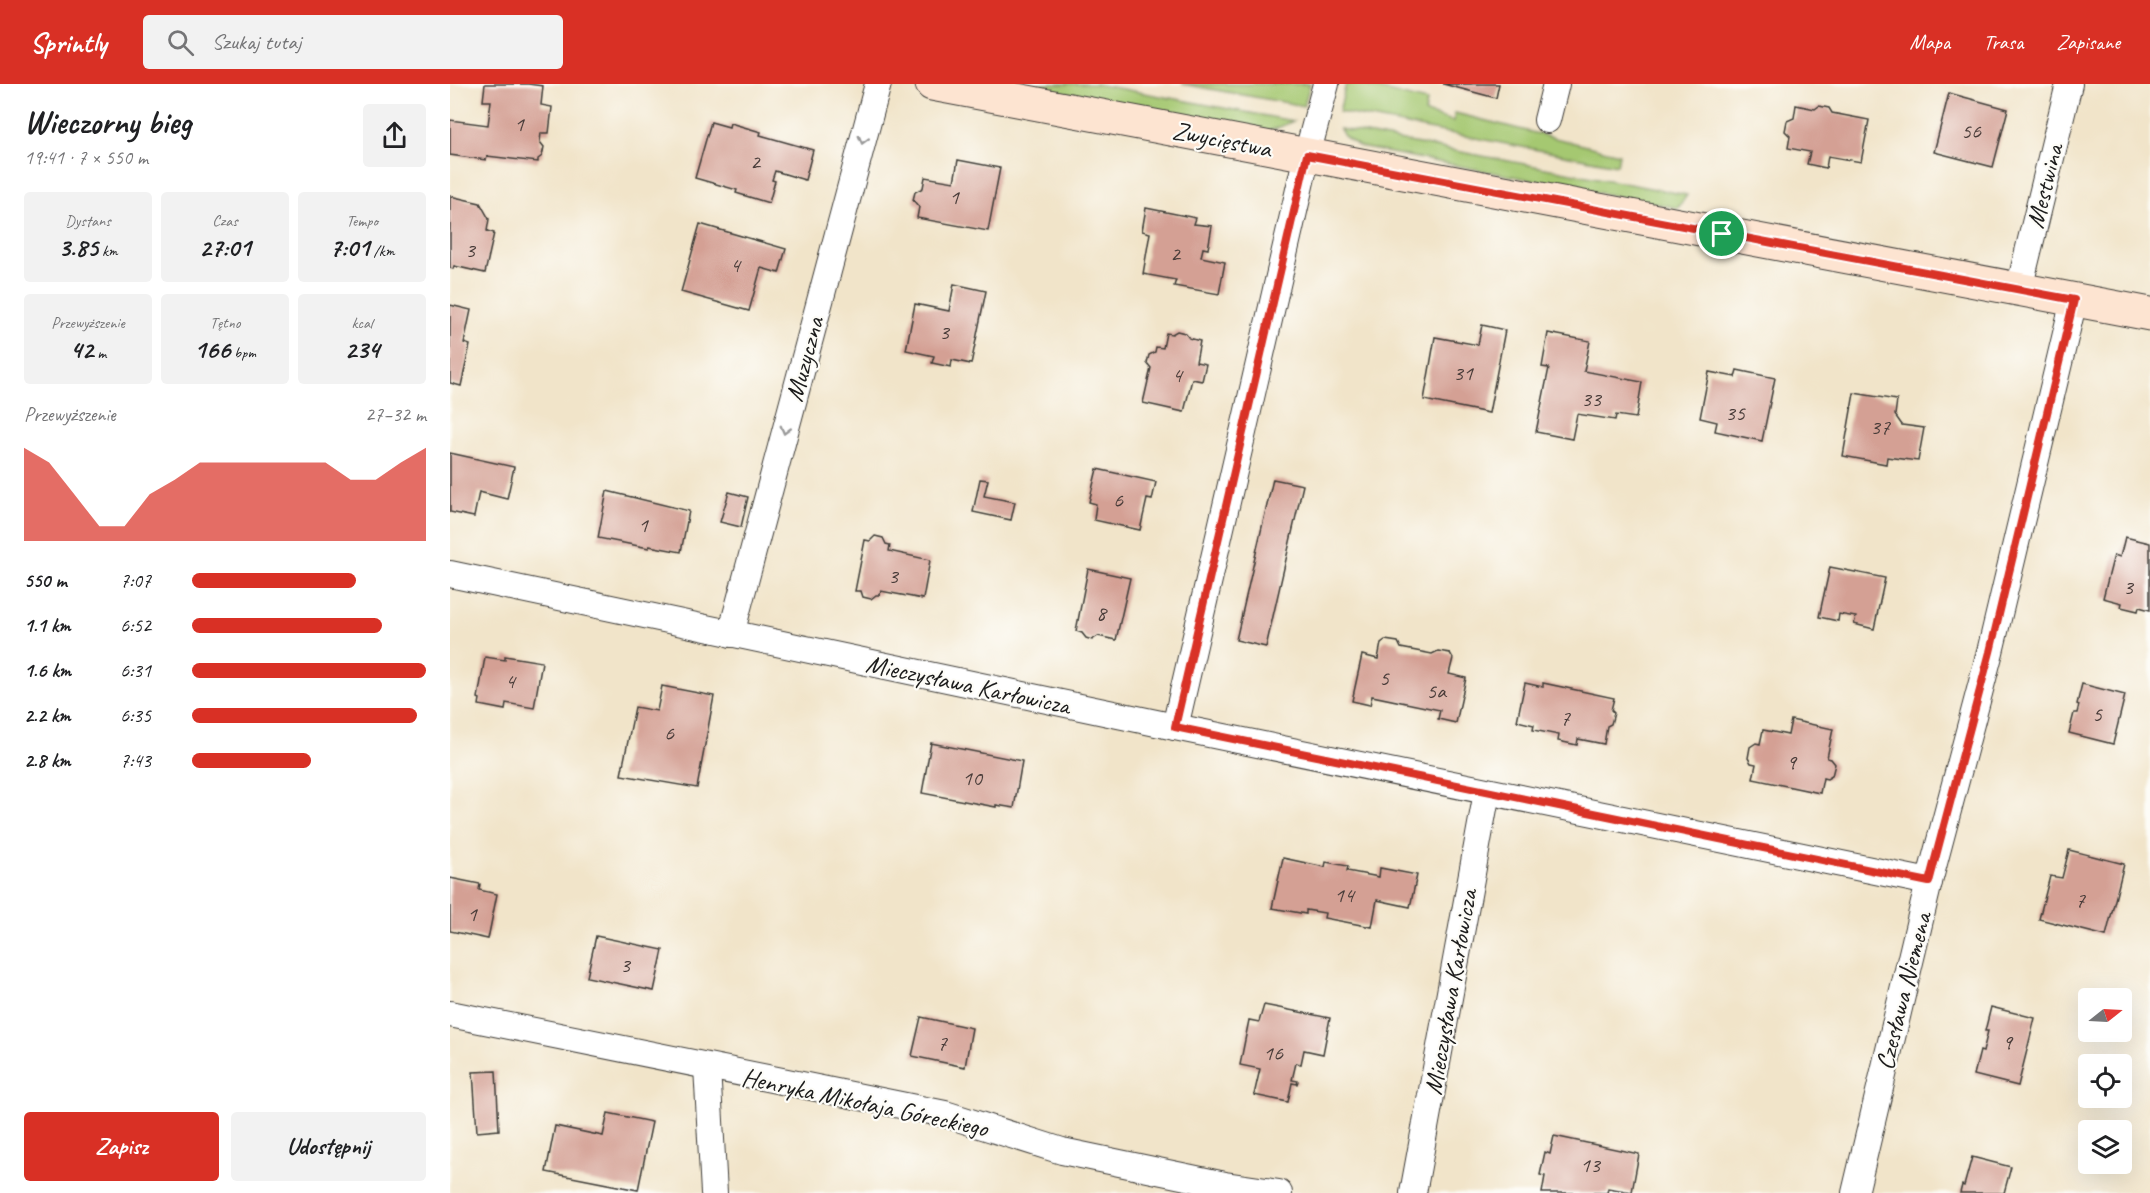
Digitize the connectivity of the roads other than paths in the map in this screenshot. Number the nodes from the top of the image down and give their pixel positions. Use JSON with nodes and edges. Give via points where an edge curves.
{"nodes":[{"id":1,"x":878,"y":84,"type":"edge"},
{"id":2,"x":932,"y":84,"type":"edge"},
{"id":3,"x":1326,"y":84,"type":"edge"},
{"id":4,"x":1556,"y":84,"type":"edge"},
{"id":5,"x":2069,"y":84,"type":"edge"},
{"id":6,"x":1548,"y":120,"type":"dead end"},
{"id":7,"x":1307,"y":155,"type":"junction"},
{"id":8,"x":2019,"y":289,"type":"junction"},
{"id":9,"x":2074,"y":300,"type":"junction"},
{"id":10,"x":2150,"y":314,"type":"edge"},
{"id":11,"x":450,"y":574,"type":"edge"},
{"id":12,"x":731,"y":634,"type":"junction"},
{"id":13,"x":1175,"y":727,"type":"junction"},
{"id":14,"x":1487,"y":792,"type":"junction"},
{"id":15,"x":1929,"y":882,"type":"junction"},
{"id":16,"x":450,"y":1014,"type":"edge"},
{"id":17,"x":707,"y":1067,"type":"junction"},
{"id":18,"x":714,"y":1193,"type":"edge"},
{"id":19,"x":1279,"y":1193,"type":"edge"},
{"id":20,"x":1413,"y":1193,"type":"edge"},
{"id":21,"x":1855,"y":1193,"type":"edge"}],
"edges":[{"from":1,"to":12,"type":"street","name":"Muzyczna","one_way":true},
{"from":2,"to":7,"type":"street","name":"Zwycięstwa"},
{"from":3,"to":7,"type":"street"},
{"from":4,"to":6,"type":"street"},
{"from":5,"to":8,"type":"street","name":"Mestwina"},
{"from":7,"to":8,"type":"street","name":"Zwycięstwa"},
{"from":7,"to":13,"type":"street"},
{"from":8,"to":9,"type":"street","name":"Zwycięstwa"},
{"from":9,"to":10,"type":"street","name":"Zwycięstwa"},
{"from":9,"to":15,"type":"street","name":"Czesława Niemena","via":[[1990,652]]},
{"from":11,"to":12,"type":"street","name":"Mieczysława Karłowicza"},
{"from":12,"to":13,"type":"street","name":"Mieczysława Karłowicza"},
{"from":13,"to":14,"type":"street","name":"Mieczysława Karłowicza"},
{"from":14,"to":15,"type":"street","name":"Mieczysława Karłowicza"},
{"from":14,"to":20,"type":"street","name":"Mieczysława Karłowicza"},
{"from":15,"to":21,"type":"street","name":"Czesława Niemena"},
{"from":16,"to":17,"type":"street","name":"Henryka Mikołaja Góreckiego"},
{"from":17,"to":18,"type":"street"},
{"from":17,"to":19,"type":"street","name":"Henryka Mikołaja Góreckiego","via":[[945,1114],[1062,1151]]}]}
